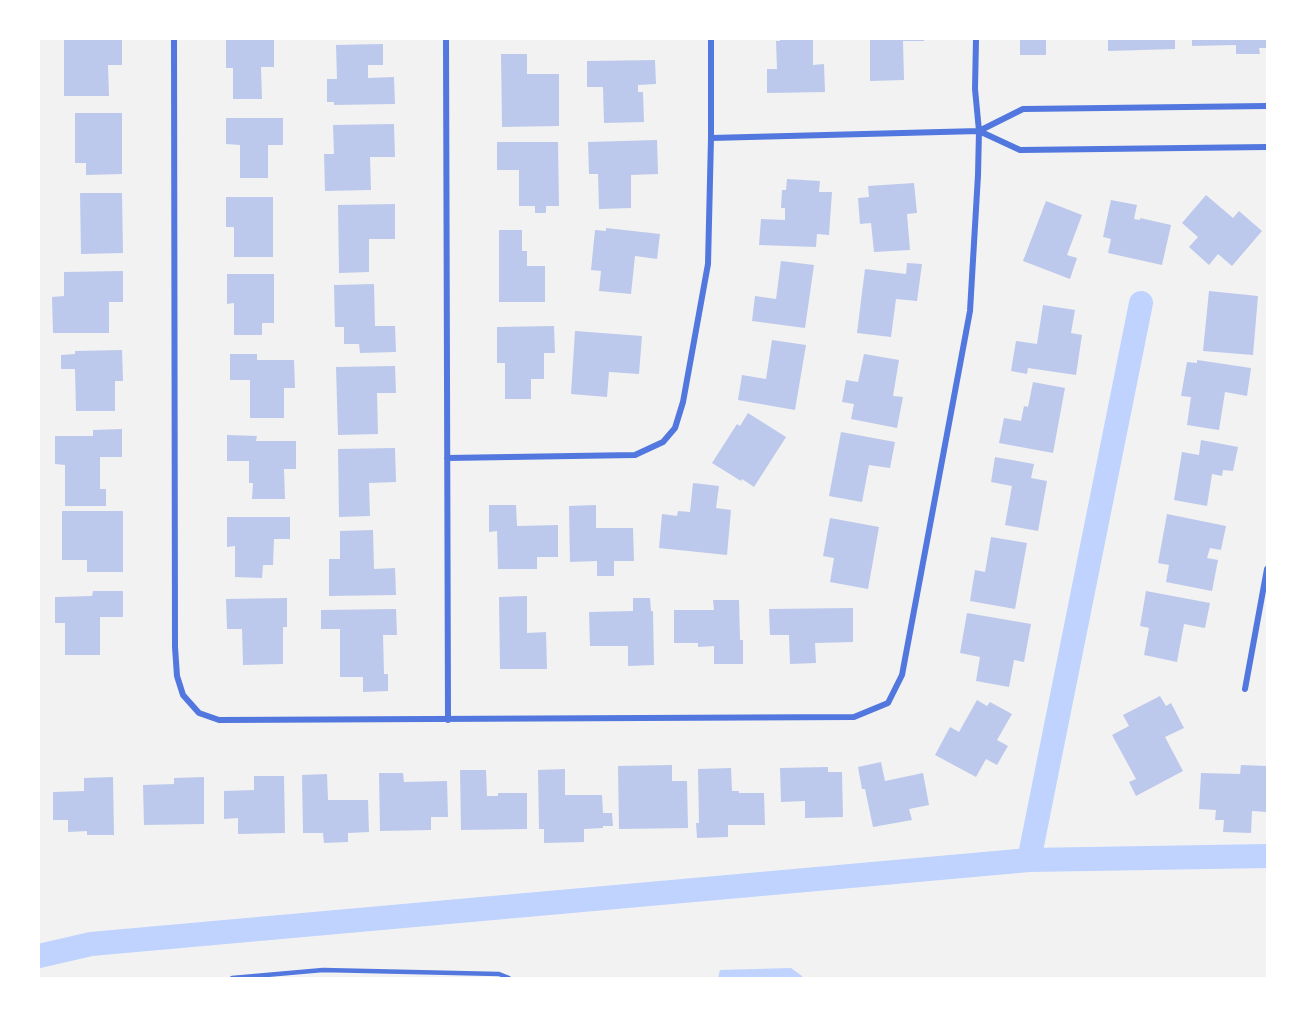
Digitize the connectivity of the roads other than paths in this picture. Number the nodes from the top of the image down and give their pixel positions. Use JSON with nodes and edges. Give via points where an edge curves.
{"nodes":[{"id":1,"x":174,"y":39,"type":"edge"},
{"id":2,"x":446,"y":39,"type":"edge"},
{"id":3,"x":711,"y":39,"type":"edge"},
{"id":4,"x":976,"y":39,"type":"edge"},
{"id":5,"x":1267,"y":106,"type":"edge"},
{"id":6,"x":978,"y":131,"type":"junction"},
{"id":7,"x":711,"y":138,"type":"junction"},
{"id":8,"x":1267,"y":147,"type":"edge"},
{"id":9,"x":447,"y":458,"type":"junction"},
{"id":10,"x":1267,"y":568,"type":"edge"},
{"id":11,"x":1245,"y":689,"type":"dead end"},
{"id":12,"x":448,"y":720,"type":"junction"},
{"id":13,"x":232,"y":978,"type":"edge"},
{"id":14,"x":509,"y":978,"type":"edge"}],
"edges":[{"from":1,"to":12,"type":"street","via":[[175,647],[183,695],[199,713],[219,720]]},
{"from":2,"to":9,"type":"street"},
{"from":3,"to":7,"type":"street"},
{"from":4,"to":6,"type":"street"},
{"from":5,"to":6,"type":"street","via":[[1023,109]]},
{"from":6,"to":7,"type":"street"},
{"from":6,"to":8,"type":"street","via":[[1020,150]]},
{"from":6,"to":12,"type":"street","via":[[970,311],[902,675],[888,703],[854,717]]},
{"from":7,"to":9,"type":"street","via":[[708,264],[675,428],[663,442],[635,455]]},
{"from":9,"to":12,"type":"street"},
{"from":10,"to":11,"type":"street"},
{"from":13,"to":14,"type":"lane","via":[[323,970],[499,974]]}]}
